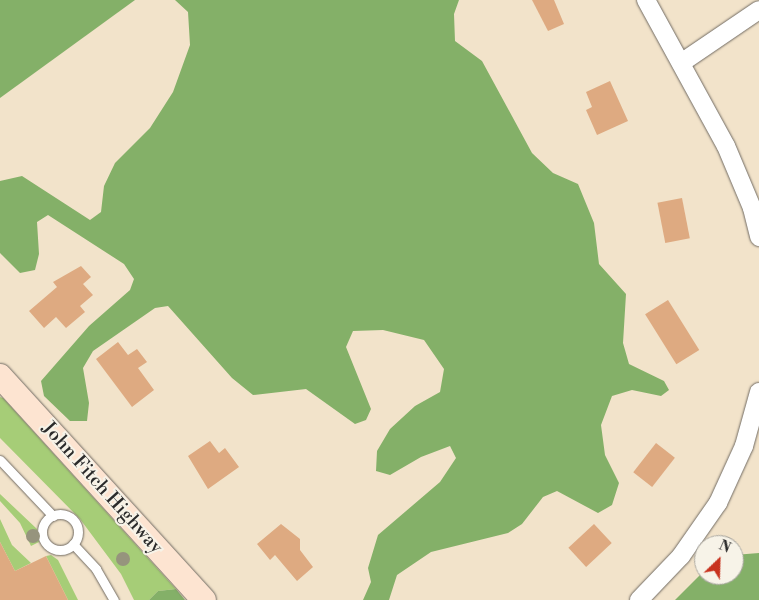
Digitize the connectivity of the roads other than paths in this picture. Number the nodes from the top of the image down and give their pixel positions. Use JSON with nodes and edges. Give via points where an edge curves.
{"nodes":[{"id":1,"x":646,"y":0,"type":"edge"},
{"id":2,"x":759,"y":10,"type":"edge"},
{"id":3,"x":682,"y":62,"type":"junction"},
{"id":4,"x":759,"y":237,"type":"edge"},
{"id":5,"x":0,"y":376,"type":"edge"},
{"id":6,"x":759,"y":392,"type":"edge"},
{"id":7,"x":1,"y":462,"type":"edge"},
{"id":8,"x":53,"y":516,"type":"junction"},
{"id":9,"x":73,"y":544,"type":"junction"},
{"id":10,"x":114,"y":600,"type":"edge"},
{"id":11,"x":204,"y":600,"type":"edge"},
{"id":12,"x":638,"y":600,"type":"edge"}],
"edges":[{"from":1,"to":3,"type":"street"},
{"from":2,"to":3,"type":"street"},
{"from":3,"to":4,"type":"street","via":[[740,176]]},
{"from":5,"to":11,"type":"main road","name":"John Fitch Highway"},
{"from":6,"to":12,"type":"street","via":[[744,446],[718,503],[681,556]]},
{"from":7,"to":8,"type":"lane"},
{"from":8,"to":9,"type":"lane","via":[[64,515],[74,522],[78,533]]},
{"from":8,"to":9,"type":"lane","via":[[43,529],[47,544],[63,550]]},
{"from":9,"to":10,"type":"lane","via":[[96,569]]}]}
